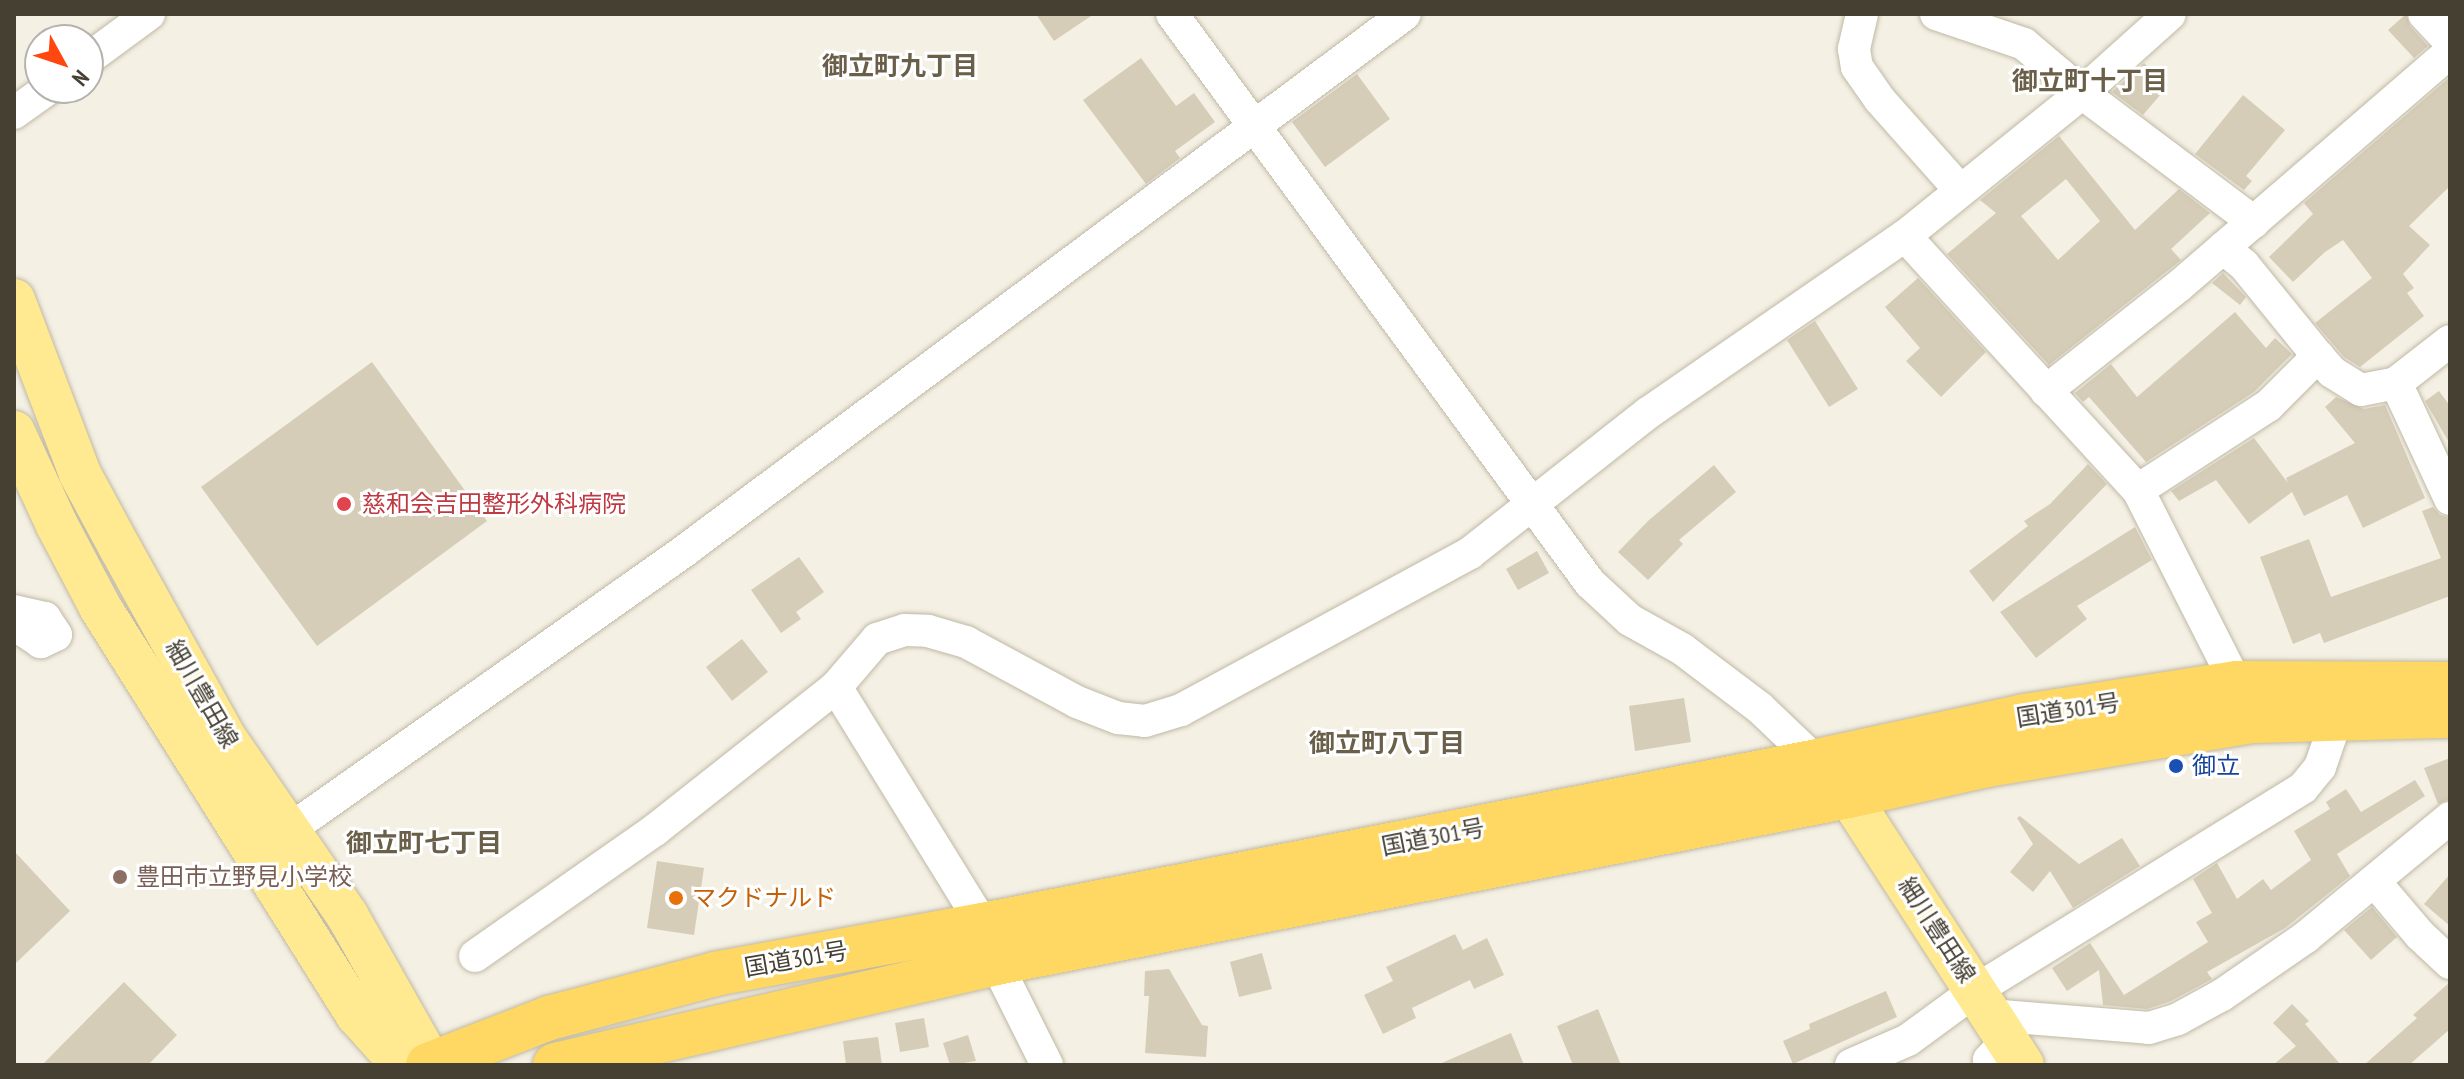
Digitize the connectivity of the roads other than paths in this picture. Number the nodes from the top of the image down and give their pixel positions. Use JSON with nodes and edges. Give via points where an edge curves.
{"nodes":[{"id":1,"x":149,"y":14,"type":"edge"},
{"id":2,"x":1172,"y":14,"type":"edge"},
{"id":3,"x":1405,"y":14,"type":"edge"},
{"id":4,"x":1862,"y":14,"type":"edge"},
{"id":5,"x":1936,"y":14,"type":"edge"},
{"id":6,"x":2170,"y":14,"type":"edge"},
{"id":7,"x":2424,"y":14,"type":"edge"},
{"id":8,"x":2450,"y":42,"type":"edge"},
{"id":9,"x":104,"y":47,"type":"edge"},
{"id":10,"x":2450,"y":52,"type":"edge"},
{"id":11,"x":2082,"y":93,"type":"junction"},
{"id":12,"x":1253,"y":126,"type":"junction"},
{"id":13,"x":1959,"y":189,"type":"junction"},
{"id":14,"x":2254,"y":222,"type":"junction"},
{"id":15,"x":1905,"y":236,"type":"junction"},
{"id":16,"x":2223,"y":248,"type":"junction"},
{"id":17,"x":14,"y":300,"type":"edge"},
{"id":18,"x":2450,"y":341,"type":"edge"},
{"id":19,"x":2318,"y":356,"type":"junction"},
{"id":20,"x":2396,"y":383,"type":"junction"},
{"id":21,"x":2046,"y":391,"type":"junction"},
{"id":22,"x":14,"y":432,"type":"edge"},
{"id":23,"x":2138,"y":490,"type":"junction"},
{"id":24,"x":2450,"y":499,"type":"edge"},
{"id":25,"x":1533,"y":504,"type":"junction"},
{"id":26,"x":14,"y":611,"type":"edge"},
{"id":27,"x":14,"y":619,"type":"edge"},
{"id":28,"x":2236,"y":683,"type":"junction"},
{"id":29,"x":2450,"y":684,"type":"edge"},
{"id":30,"x":836,"y":687,"type":"junction"},
{"id":31,"x":2450,"y":716,"type":"edge"},
{"id":32,"x":2337,"y":718,"type":"junction"},
{"id":33,"x":1817,"y":761,"type":"junction"},
{"id":34,"x":1849,"y":796,"type":"junction"},
{"id":35,"x":2450,"y":818,"type":"edge"},
{"id":36,"x":289,"y":830,"type":"junction"},
{"id":37,"x":2375,"y":882,"type":"junction"},
{"id":38,"x":989,"y":944,"type":"junction"},
{"id":39,"x":475,"y":956,"type":"dead end"},
{"id":40,"x":2450,"y":963,"type":"edge"},
{"id":41,"x":1998,"y":1035,"type":"edge"},
{"id":42,"x":423,"y":1064,"type":"edge"},
{"id":43,"x":555,"y":1065,"type":"edge"},
{"id":44,"x":1047,"y":1065,"type":"edge"},
{"id":45,"x":1851,"y":1065,"type":"edge"}],
"edges":[{"from":1,"to":9,"type":"street"},
{"from":2,"to":12,"type":"street"},
{"from":3,"to":12,"type":"street"},
{"from":4,"to":13,"type":"street","via":[[1854,49],[1857,67]]},
{"from":5,"to":11,"type":"street","via":[[2024,44]]},
{"from":6,"to":11,"type":"street"},
{"from":7,"to":8,"type":"street"},
{"from":10,"to":14,"type":"street"},
{"from":11,"to":13,"type":"street"},
{"from":11,"to":14,"type":"street"},
{"from":12,"to":25,"type":"street"},
{"from":12,"to":36,"type":"street","via":[[687,549]]},
{"from":13,"to":15,"type":"street"},
{"from":14,"to":16,"type":"street"},
{"from":15,"to":21,"type":"street"},
{"from":15,"to":25,"type":"street","via":[[1648,413]]},
{"from":16,"to":19,"type":"street","via":[[2244,265]]},
{"from":16,"to":21,"type":"street"},
{"from":17,"to":36,"type":"main road","name":"細川豊田線","via":[[80,474],[226,739]]},
{"from":18,"to":20,"type":"street"},
{"from":19,"to":20,"type":"street","via":[[2361,390]]},
{"from":19,"to":23,"type":"street","via":[[2268,406]]},
{"from":20,"to":24,"type":"street"},
{"from":21,"to":23,"type":"street"},
{"from":22,"to":42,"type":"main road","name":"細川豊田線","via":[[100,607],[357,1015]]},
{"from":23,"to":28,"type":"street"},
{"from":25,"to":30,"type":"street","via":[[1470,553],[1181,710],[1145,721],[1118,718],[1077,702],[966,642],[928,631],[905,630],[877,639]]},
{"from":25,"to":33,"type":"street","via":[[1590,583],[1630,620],[1682,649],[1760,708]]},
{"from":26,"to":27,"type":"street","via":[[45,618],[56,635],[41,642]]},
{"from":28,"to":29,"type":"highway","name":"国道301号"},
{"from":28,"to":33,"type":"highway","name":"国道301号","via":[[2025,716]]},
{"from":30,"to":38,"type":"street"},
{"from":30,"to":39,"type":"street","via":[[655,830]]},
{"from":31,"to":32,"type":"highway","name":"国道301号"},
{"from":32,"to":34,"type":"highway","name":"国道301号","via":[[2253,721],[1987,765]]},
{"from":32,"to":41,"type":"street","via":[[2320,767],[2303,788]]},
{"from":33,"to":34,"type":"street"},
{"from":33,"to":38,"type":"highway","name":"国道301号"},
{"from":34,"to":38,"type":"highway","name":"国道301号"},
{"from":34,"to":41,"type":"main road","name":"細川豊田線"},
{"from":35,"to":37,"type":"street"},
{"from":36,"to":42,"type":"main road","name":"細川豊田線","via":[[347,915]]},
{"from":37,"to":40,"type":"street"},
{"from":37,"to":41,"type":"street","via":[[2306,937],[2178,1019],[2149,1028]]},
{"from":38,"to":42,"type":"highway","name":"国道301号","via":[[715,974],[549,1018]]},
{"from":38,"to":43,"type":"highway","name":"国道301号"},
{"from":38,"to":44,"type":"street"},
{"from":41,"to":45,"type":"street","via":[[1908,1040]]}]}
